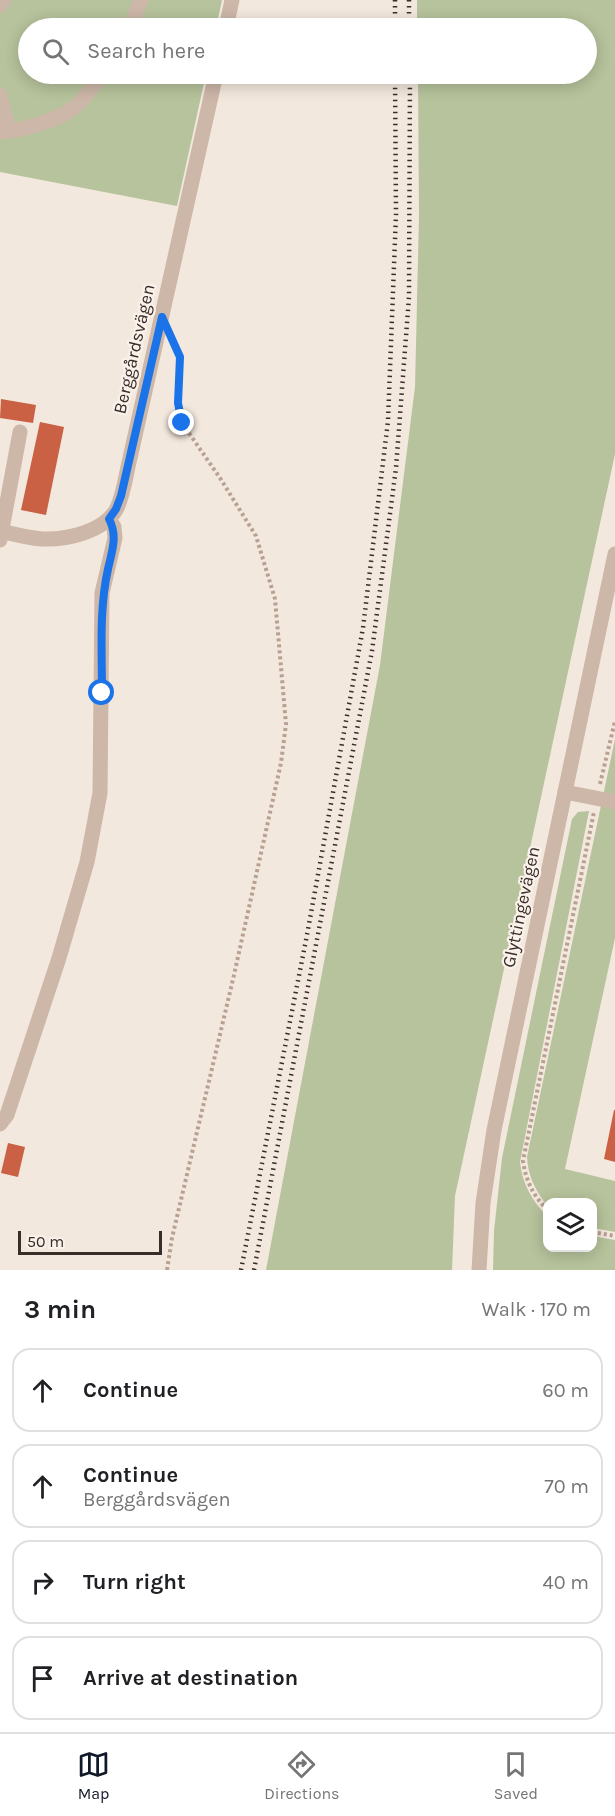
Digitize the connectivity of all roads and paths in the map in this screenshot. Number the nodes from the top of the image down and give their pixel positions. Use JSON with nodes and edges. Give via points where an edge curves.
{"nodes":[{"id":1,"x":4,"y":0,"type":"edge"},
{"id":2,"x":141,"y":0,"type":"edge"},
{"id":3,"x":232,"y":0,"type":"edge"},
{"id":4,"x":0,"y":5,"type":"edge"},
{"id":5,"x":134,"y":18,"type":"edge"},
{"id":6,"x":228,"y":18,"type":"edge"},
{"id":7,"x":95,"y":84,"type":"edge"},
{"id":8,"x":214,"y":84,"type":"edge"},
{"id":9,"x":0,"y":95,"type":"edge"},
{"id":10,"x":4,"y":132,"type":"edge"},
{"id":11,"x":162,"y":317,"type":"junction"},
{"id":12,"x":20,"y":432,"type":"dead end"},
{"id":13,"x":109,"y":519,"type":"junction"},
{"id":14,"x":1,"y":534,"type":"edge"},
{"id":15,"x":615,"y":554,"type":"edge"},
{"id":16,"x":615,"y":721,"type":"edge"},
{"id":17,"x":565,"y":792,"type":"junction"},
{"id":18,"x":597,"y":799,"type":"junction"},
{"id":19,"x":615,"y":802,"type":"edge"},
{"id":20,"x":0,"y":1124,"type":"edge"},
{"id":21,"x":543,"y":1205,"type":"edge"},
{"id":22,"x":597,"y":1233,"type":"edge"},
{"id":23,"x":615,"y":1236,"type":"edge"},
{"id":24,"x":167,"y":1270,"type":"edge"},
{"id":25,"x":479,"y":1270,"type":"edge"}],
"edges":[{"from":1,"to":4,"type":"street"},
{"from":2,"to":5,"type":"street"},
{"from":3,"to":6,"type":"street"},
{"from":7,"to":10,"type":"street","via":[[71,110]]},
{"from":8,"to":11,"type":"street","name":"Berggårdsvägen"},
{"from":9,"to":10,"type":"street"},
{"from":11,"to":13,"type":"street","name":"Berggårdsvägen","via":[[121,496]]},
{"from":11,"to":24,"type":"path","via":[[180,357],[178,403],[182,423],[256,536],[275,599],[286,724],[279,774]]},
{"from":12,"to":14,"type":"street"},
{"from":13,"to":14,"type":"street","via":[[67,538]]},
{"from":13,"to":20,"type":"street","via":[[115,538],[102,593],[100,793],[87,862],[59,958],[7,1115]]},
{"from":15,"to":17,"type":"street","name":"Glyttingevägen"},
{"from":16,"to":18,"type":"path"},
{"from":17,"to":18,"type":"street"},
{"from":17,"to":25,"type":"street","name":"Glyttingevägen","via":[[494,1130],[483,1203]]},
{"from":18,"to":19,"type":"street"},
{"from":18,"to":21,"type":"path","via":[[523,1161],[528,1183]]},
{"from":22,"to":23,"type":"path"}]}
